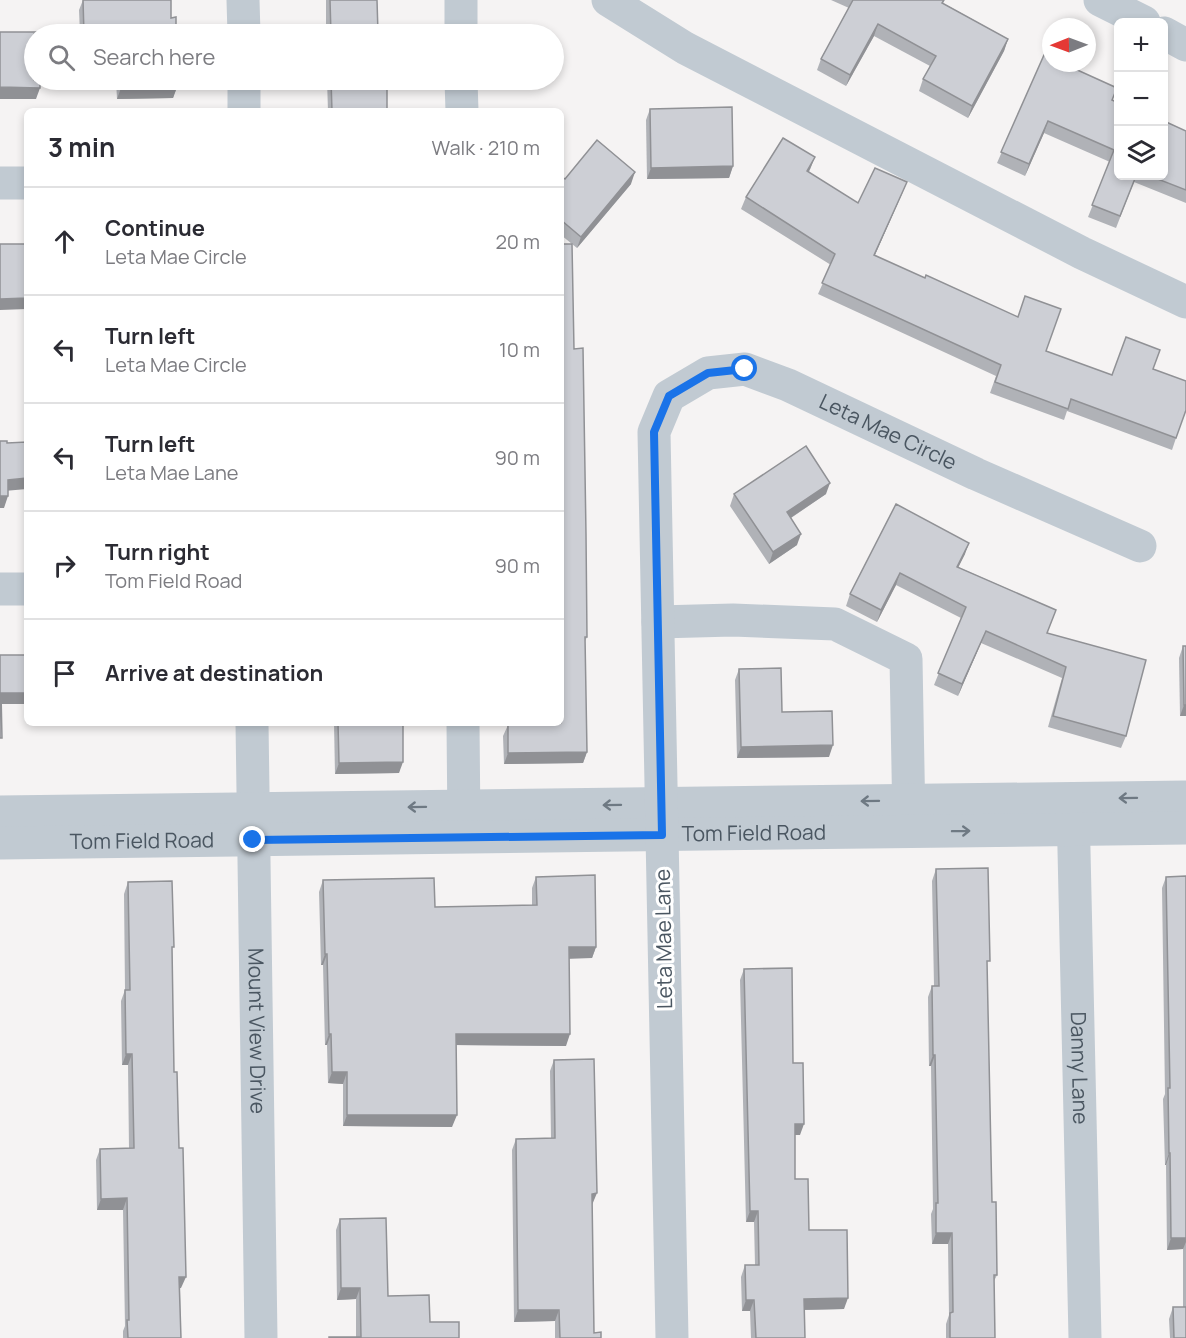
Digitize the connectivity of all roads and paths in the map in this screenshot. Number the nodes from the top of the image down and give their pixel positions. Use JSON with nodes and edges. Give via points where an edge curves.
{"nodes":[{"id":1,"x":243,"y":0,"type":"edge"},
{"id":2,"x":461,"y":0,"type":"edge"},
{"id":3,"x":608,"y":0,"type":"edge"},
{"id":4,"x":1100,"y":0,"type":"edge"},
{"id":5,"x":1136,"y":18,"type":"edge"},
{"id":6,"x":244,"y":24,"type":"edge"},
{"id":7,"x":461,"y":24,"type":"edge"},
{"id":8,"x":1168,"y":35,"type":"edge"},
{"id":9,"x":1186,"y":45,"type":"edge"},
{"id":10,"x":244,"y":90,"type":"edge"},
{"id":11,"x":461,"y":90,"type":"edge"},
{"id":12,"x":244,"y":108,"type":"edge"},
{"id":13,"x":462,"y":108,"type":"edge"},
{"id":14,"x":0,"y":183,"type":"edge"},
{"id":15,"x":24,"y":183,"type":"edge"},
{"id":16,"x":1186,"y":302,"type":"edge"},
{"id":17,"x":654,"y":432,"type":"joint"},
{"id":18,"x":1140,"y":546,"type":"dead end"},
{"id":19,"x":0,"y":589,"type":"edge"},
{"id":20,"x":24,"y":589,"type":"edge"},
{"id":21,"x":658,"y":622,"type":"junction"},
{"id":22,"x":252,"y":726,"type":"edge"},
{"id":23,"x":464,"y":726,"type":"edge"},
{"id":24,"x":1186,"y":797,"type":"edge"},
{"id":25,"x":0,"y":812,"type":"edge"},
{"id":26,"x":1073,"y":814,"type":"junction"},
{"id":27,"x":909,"y":816,"type":"junction"},
{"id":28,"x":662,"y":819,"type":"junction"},
{"id":29,"x":464,"y":822,"type":"junction"},
{"id":30,"x":253,"y":824,"type":"junction"},
{"id":31,"x":1186,"y":828,"type":"edge"},
{"id":32,"x":0,"y":843,"type":"edge"},
{"id":33,"x":261,"y":1338,"type":"edge"},
{"id":34,"x":672,"y":1338,"type":"edge"},
{"id":35,"x":1085,"y":1338,"type":"edge"}],
"edges":[{"from":1,"to":6,"type":"street"},
{"from":2,"to":7,"type":"street"},
{"from":3,"to":16,"type":"street","via":[[685,48],[1082,253]]},
{"from":4,"to":5,"type":"street"},
{"from":8,"to":9,"type":"street"},
{"from":10,"to":12,"type":"street"},
{"from":11,"to":13,"type":"street"},
{"from":14,"to":15,"type":"street"},
{"from":17,"to":18,"type":"street","name":"Leta Mae Circle","via":[[669,396],[708,373],[745,369]]},
{"from":17,"to":21,"type":"street","name":"Leta Mae Lane"},
{"from":19,"to":20,"type":"street"},
{"from":21,"to":27,"type":"street","via":[[835,624],[906,659]]},
{"from":21,"to":28,"type":"street","name":"Leta Mae Lane"},
{"from":22,"to":30,"type":"street","name":"Mount View Drive"},
{"from":23,"to":29,"type":"street"},
{"from":24,"to":26,"type":"street","name":"Tom Field Road","one_way":true},
{"from":25,"to":30,"type":"street","name":"Tom Field Road"},
{"from":26,"to":27,"type":"street","name":"Tom Field Road"},
{"from":26,"to":31,"type":"street","name":"Tom Field Road"},
{"from":26,"to":35,"type":"street","name":"Danny Lane"},
{"from":27,"to":28,"type":"street","name":"Tom Field Road"},
{"from":28,"to":29,"type":"street","name":"Tom Field Road"},
{"from":28,"to":34,"type":"street","name":"Leta Mae Lane"},
{"from":29,"to":30,"type":"street","name":"Tom Field Road"},
{"from":30,"to":32,"type":"street","name":"Tom Field Road"},
{"from":30,"to":33,"type":"street","name":"Mount View Drive"}]}
